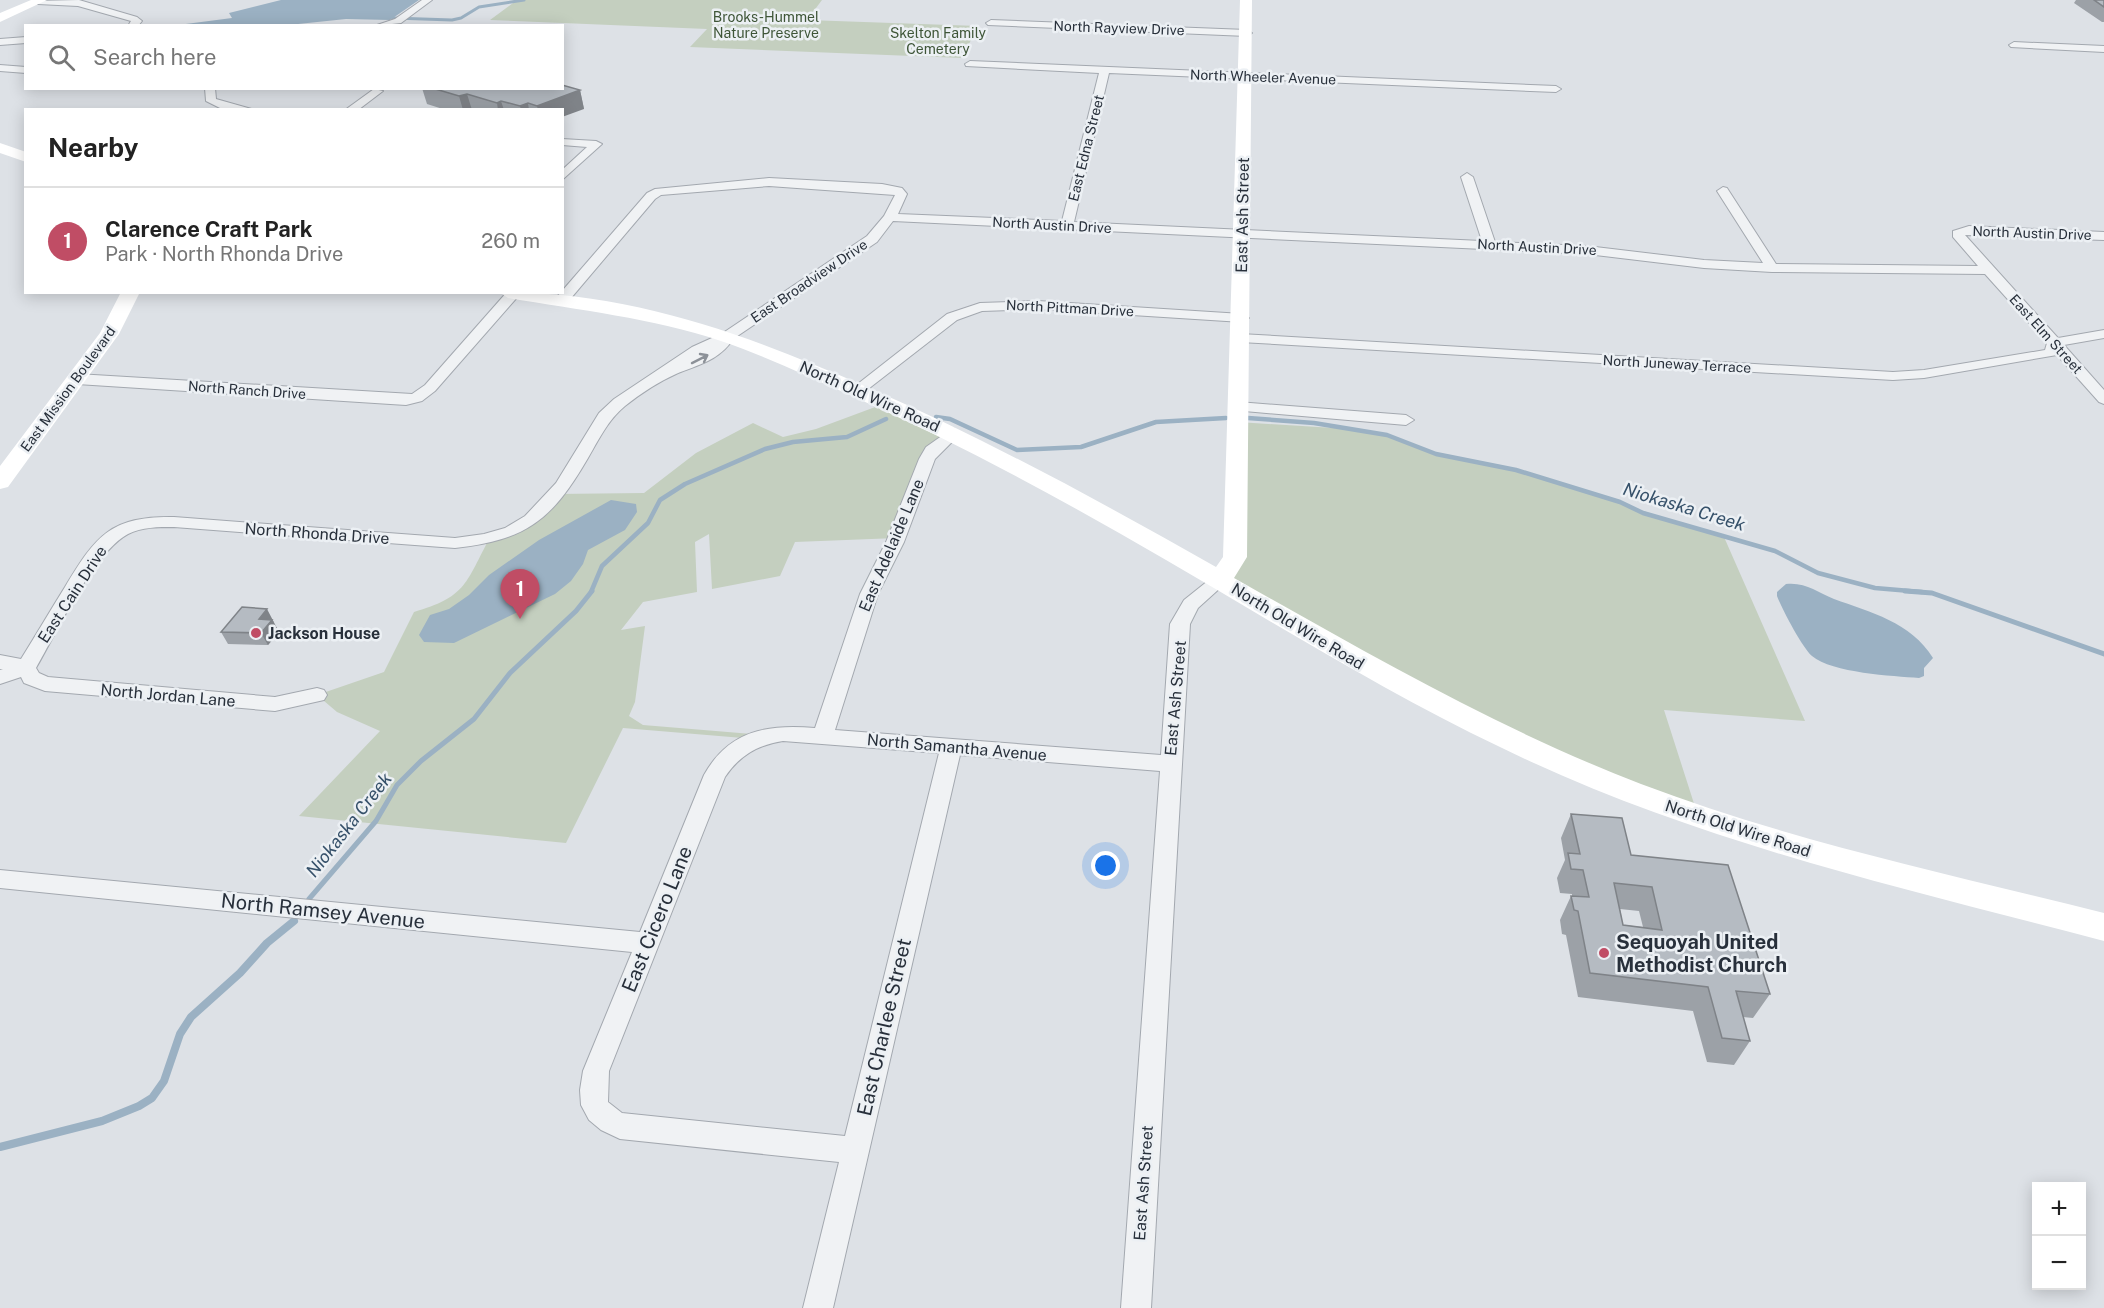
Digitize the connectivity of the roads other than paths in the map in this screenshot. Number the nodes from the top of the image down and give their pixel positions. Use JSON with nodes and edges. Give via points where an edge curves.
{"nodes":[{"id":1,"x":428,"y":0,"type":"edge"},
{"id":2,"x":1246,"y":0,"type":"edge"},
{"id":3,"x":39,"y":1,"type":"edge"},
{"id":4,"x":1035,"y":12,"type":"dead end"},
{"id":5,"x":0,"y":18,"type":"edge"},
{"id":6,"x":134,"y":24,"type":"edge"},
{"id":7,"x":386,"y":24,"type":"edge"},
{"id":8,"x":991,"y":24,"type":"dead end"},
{"id":9,"x":1031,"y":25,"type":"junction"},
{"id":10,"x":1247,"y":33,"type":"junction"},
{"id":11,"x":24,"y":40,"type":"edge"},
{"id":12,"x":0,"y":42,"type":"edge"},
{"id":13,"x":2014,"y":45,"type":"dead end"},
{"id":14,"x":2104,"y":48,"type":"edge"},
{"id":15,"x":970,"y":64,"type":"dead end"},
{"id":16,"x":0,"y":69,"type":"edge"},
{"id":17,"x":24,"y":70,"type":"edge"},
{"id":18,"x":1105,"y":70,"type":"junction"},
{"id":19,"x":1246,"y":76,"type":"junction"},
{"id":20,"x":1556,"y":89,"type":"dead end"},
{"id":21,"x":210,"y":90,"type":"edge"},
{"id":22,"x":380,"y":90,"type":"edge"},
{"id":23,"x":236,"y":108,"type":"edge"},
{"id":24,"x":353,"y":108,"type":"edge"},
{"id":25,"x":564,"y":142,"type":"edge"},
{"id":26,"x":0,"y":148,"type":"edge"},
{"id":27,"x":24,"y":156,"type":"edge"},
{"id":28,"x":564,"y":175,"type":"edge"},
{"id":29,"x":1467,"y":177,"type":"dead end"},
{"id":30,"x":1723,"y":191,"type":"dead end"},
{"id":31,"x":890,"y":217,"type":"junction"},
{"id":32,"x":1067,"y":226,"type":"junction"},
{"id":33,"x":1241,"y":234,"type":"junction"},
{"id":34,"x":2104,"y":236,"type":"edge"},
{"id":35,"x":1489,"y":244,"type":"junction"},
{"id":36,"x":1772,"y":268,"type":"junction"},
{"id":37,"x":1988,"y":270,"type":"junction"},
{"id":38,"x":130,"y":294,"type":"edge"},
{"id":39,"x":510,"y":294,"type":"edge"},
{"id":40,"x":517,"y":294,"type":"edge"},
{"id":41,"x":561,"y":301,"type":"junction"},
{"id":42,"x":1242,"y":318,"type":"junction"},
{"id":43,"x":2104,"y":334,"type":"edge"},
{"id":44,"x":728,"y":336,"type":"junction"},
{"id":45,"x":1240,"y":338,"type":"junction"},
{"id":46,"x":2054,"y":344,"type":"junction"},
{"id":47,"x":77,"y":379,"type":"junction"},
{"id":48,"x":858,"y":390,"type":"junction"},
{"id":49,"x":2104,"y":399,"type":"edge"},
{"id":50,"x":1238,"y":407,"type":"junction"},
{"id":51,"x":1406,"y":420,"type":"dead end"},
{"id":52,"x":953,"y":433,"type":"junction"},
{"id":53,"x":0,"y":482,"type":"edge"},
{"id":54,"x":126,"y":527,"type":"joint"},
{"id":55,"x":508,"y":536,"type":"joint"},
{"id":56,"x":1220,"y":580,"type":"junction"},
{"id":57,"x":0,"y":662,"type":"edge"},
{"id":58,"x":26,"y":668,"type":"junction"},
{"id":59,"x":0,"y":677,"type":"edge"},
{"id":60,"x":317,"y":695,"type":"dead end"},
{"id":61,"x":823,"y":736,"type":"junction"},
{"id":62,"x":747,"y":742,"type":"joint"},
{"id":63,"x":951,"y":747,"type":"junction"},
{"id":64,"x":1169,"y":764,"type":"junction"},
{"id":65,"x":0,"y":879,"type":"edge"},
{"id":66,"x":2104,"y":927,"type":"edge"},
{"id":67,"x":647,"y":944,"type":"junction"},
{"id":68,"x":855,"y":1150,"type":"junction"},
{"id":69,"x":818,"y":1308,"type":"edge"},
{"id":70,"x":1136,"y":1308,"type":"edge"}],
"edges":[{"from":1,"to":7,"type":"street","via":[[398,21]]},
{"from":2,"to":10,"type":"street","name":"East Ash Street"},
{"from":3,"to":5,"type":"street"},
{"from":3,"to":6,"type":"street","via":[[91,6],[135,19]]},
{"from":4,"to":9,"type":"street"},
{"from":8,"to":9,"type":"street","name":"North Rayview Drive"},
{"from":9,"to":10,"type":"street","name":"North Rayview Drive","via":[[1135,25]]},
{"from":10,"to":19,"type":"street","name":"East Ash Street"},
{"from":11,"to":12,"type":"street"},
{"from":13,"to":14,"type":"street"},
{"from":15,"to":18,"type":"street","name":"North Wheeler Avenue"},
{"from":16,"to":17,"type":"street"},
{"from":18,"to":19,"type":"street","name":"North Wheeler Avenue"},
{"from":18,"to":32,"type":"street","name":"East Edna Street"},
{"from":19,"to":20,"type":"street","name":"North Wheeler Avenue"},
{"from":19,"to":33,"type":"street","name":"East Ash Street"},
{"from":21,"to":23,"type":"street","via":[[211,101]]},
{"from":22,"to":24,"type":"street"},
{"from":25,"to":28,"type":"street","via":[[596,144]]},
{"from":26,"to":27,"type":"street"},
{"from":29,"to":35,"type":"street"},
{"from":30,"to":36,"type":"street"},
{"from":31,"to":32,"type":"street","name":"North Austin Drive"},
{"from":31,"to":41,"type":"street","name":"East Broadview Drive","via":[[901,194],[898,191],[769,182],[659,192],[651,196]]},
{"from":31,"to":44,"type":"street","name":"East Broadview Drive","via":[[863,245]]},
{"from":32,"to":33,"type":"street","name":"North Austin Drive"},
{"from":33,"to":35,"type":"street","name":"North Austin Drive"},
{"from":33,"to":42,"type":"street","name":"East Ash Street"},
{"from":34,"to":37,"type":"street","name":"North Austin Drive","via":[[1958,232]]},
{"from":35,"to":36,"type":"street","name":"North Austin Drive"},
{"from":36,"to":37,"type":"street","name":"North Austin Drive"},
{"from":37,"to":46,"type":"street","name":"East Elm Street"},
{"from":38,"to":47,"type":"street","name":"East Mission Boulevard","via":[[115,325]]},
{"from":39,"to":47,"type":"street","name":"North Ranch Drive","via":[[430,388],[417,398],[397,400]]},
{"from":40,"to":41,"type":"street","name":"North Old Wire Road"},
{"from":41,"to":44,"type":"street","name":"North Old Wire Road"},
{"from":42,"to":45,"type":"street","name":"East Ash Street"},
{"from":42,"to":48,"type":"street","name":"North Pittman Drive","via":[[1038,305],[965,310]]},
{"from":43,"to":46,"type":"street","name":"North Juneway Terrace"},
{"from":44,"to":48,"type":"street","name":"North Old Wire Road"},
{"from":44,"to":55,"type":"street","name":"East Broadview Drive","via":[[686,357],[614,407],[547,507],[530,524]]},
{"from":45,"to":46,"type":"street","name":"North Juneway Terrace","via":[[1893,376],[2051,353]]},
{"from":45,"to":50,"type":"street","name":"East Ash Street"},
{"from":46,"to":49,"type":"street","name":"East Elm Street"},
{"from":47,"to":53,"type":"street","name":"East Mission Boulevard"},
{"from":48,"to":52,"type":"street","name":"North Old Wire Road"},
{"from":50,"to":51,"type":"street"},
{"from":50,"to":56,"type":"street","name":"East Ash Street","via":[[1235,557]]},
{"from":52,"to":56,"type":"street","name":"North Old Wire Road"},
{"from":52,"to":61,"type":"street","name":"East Adelaide Lane","via":[[927,459],[895,542],[869,594]]},
{"from":54,"to":55,"type":"street","name":"North Rhonda Drive","via":[[174,522],[455,543],[480,543]]},
{"from":54,"to":58,"type":"street","name":"East Cain Drive","via":[[95,552]]},
{"from":56,"to":64,"type":"street","name":"East Ash Street","via":[[1191,604],[1180,624]]},
{"from":56,"to":66,"type":"street","name":"North Old Wire Road","via":[[1370,669],[1461,716],[1523,747],[1666,805],[1793,847]]},
{"from":57,"to":58,"type":"street","name":"North Jordan Lane"},
{"from":58,"to":59,"type":"street"},
{"from":58,"to":60,"type":"street","name":"North Jordan Lane","via":[[31,678],[45,684],[274,704]]},
{"from":61,"to":62,"type":"street","name":"North Samantha Avenue","via":[[783,733]]},
{"from":61,"to":63,"type":"street","name":"North Samantha Avenue"},
{"from":62,"to":67,"type":"street","name":"East Cicero Lane","via":[[724,760],[715,775]]},
{"from":63,"to":64,"type":"street","name":"North Samantha Avenue"},
{"from":63,"to":68,"type":"street","name":"East Charlee Street"},
{"from":64,"to":70,"type":"street","name":"East Ash Street"},
{"from":65,"to":67,"type":"street","name":"North Ramsey Avenue"},
{"from":67,"to":68,"type":"street","name":"East Cicero Lane","via":[[596,1071],[592,1092],[596,1109],[604,1119],[620,1126]]},
{"from":68,"to":69,"type":"street","name":"East Charlee Street"}]}
